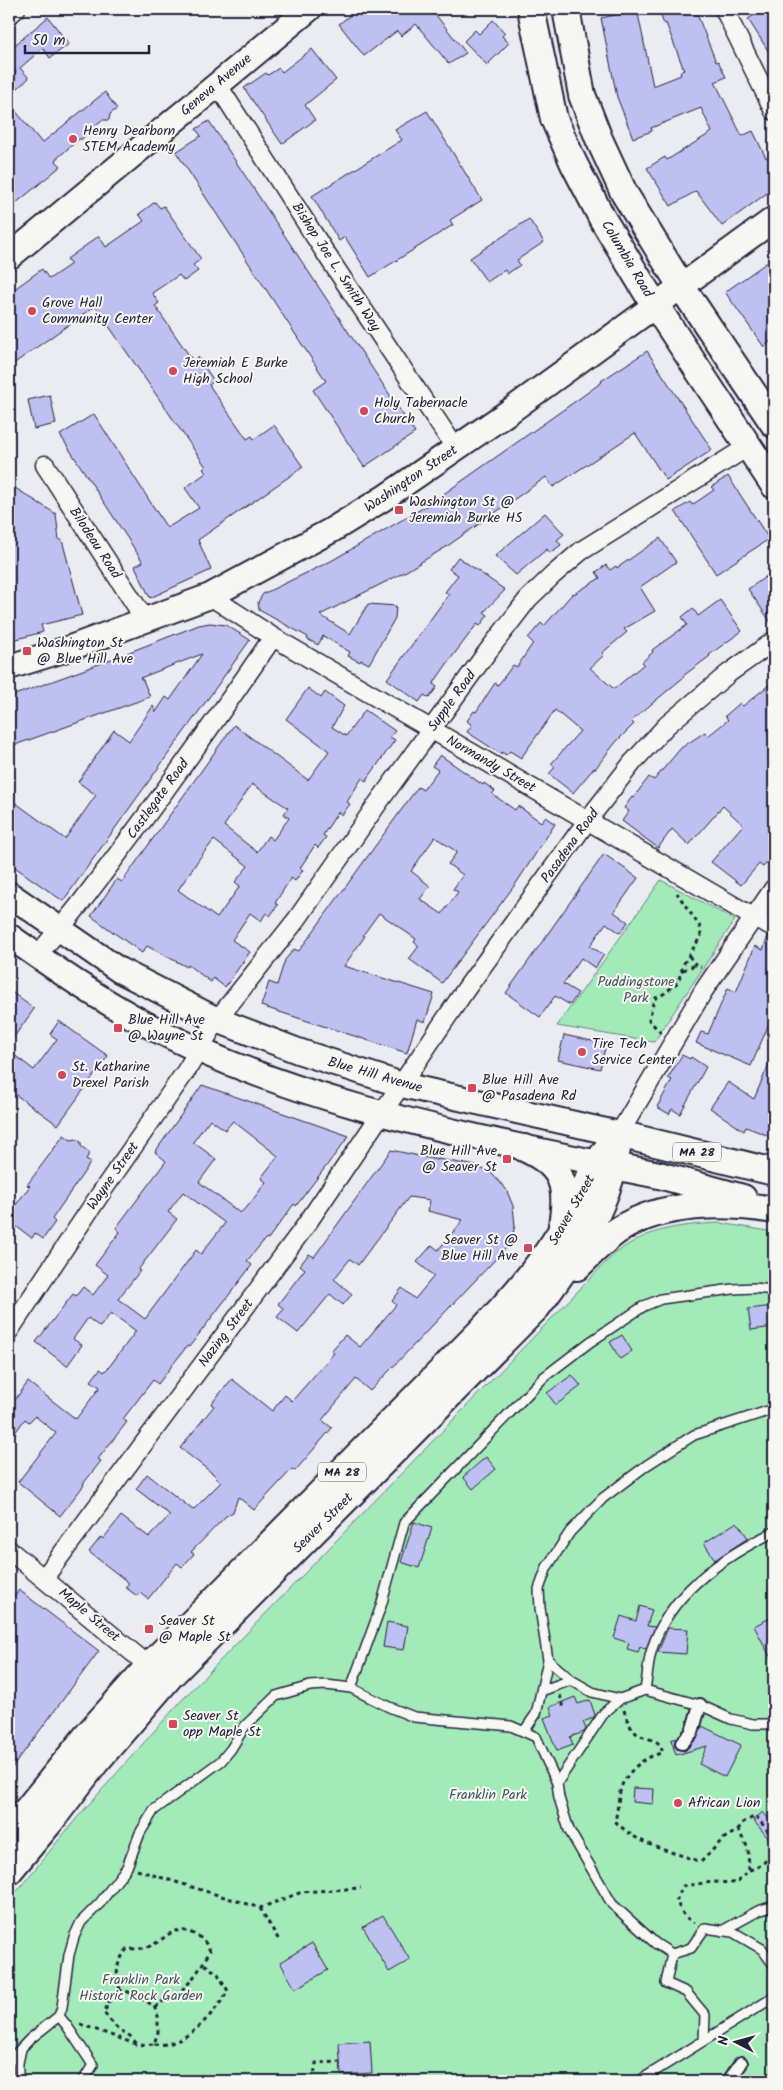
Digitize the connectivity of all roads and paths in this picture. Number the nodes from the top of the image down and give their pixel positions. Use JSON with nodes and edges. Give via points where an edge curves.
{"nodes":[{"id":1,"x":16,"y":9,"type":"edge"},
{"id":2,"x":309,"y":9,"type":"edge"},
{"id":3,"x":531,"y":9,"type":"edge"},
{"id":4,"x":566,"y":9,"type":"edge"},
{"id":5,"x":724,"y":9,"type":"edge"},
{"id":6,"x":9,"y":15,"type":"edge"},
{"id":7,"x":217,"y":84,"type":"junction"},
{"id":8,"x":774,"y":111,"type":"edge"},
{"id":9,"x":774,"y":219,"type":"edge"},
{"id":10,"x":9,"y":257,"type":"edge"},
{"id":11,"x":681,"y":286,"type":"junction"},
{"id":12,"x":655,"y":306,"type":"junction"},
{"id":13,"x":774,"y":424,"type":"edge"},
{"id":14,"x":749,"y":446,"type":"junction"},
{"id":15,"x":456,"y":449,"type":"junction"},
{"id":16,"x":45,"y":465,"type":"dead end"},
{"id":17,"x":774,"y":486,"type":"edge"},
{"id":18,"x":210,"y":596,"type":"junction"},
{"id":19,"x":146,"y":621,"type":"junction"},
{"id":20,"x":273,"y":637,"type":"junction"},
{"id":21,"x":774,"y":641,"type":"edge"},
{"id":22,"x":9,"y":667,"type":"edge"},
{"id":23,"x":432,"y":729,"type":"junction"},
{"id":24,"x":587,"y":821,"type":"junction"},
{"id":25,"x":774,"y":888,"type":"edge"},
{"id":26,"x":677,"y":892,"type":"dead end"},
{"id":27,"x":9,"y":894,"type":"edge"},
{"id":28,"x":753,"y":917,"type":"junction"},
{"id":29,"x":774,"y":927,"type":"edge"},
{"id":30,"x":58,"y":928,"type":"junction"},
{"id":31,"x":9,"y":936,"type":"edge"},
{"id":32,"x":37,"y":956,"type":"junction"},
{"id":33,"x":689,"y":956,"type":"junction"},
{"id":34,"x":696,"y":965,"type":"junction"},
{"id":35,"x":702,"y":967,"type":"dead end"},
{"id":36,"x":683,"y":970,"type":"junction"},
{"id":37,"x":218,"y":1020,"type":"junction"},
{"id":38,"x":662,"y":1034,"type":"dead end"},
{"id":39,"x":200,"y":1050,"type":"junction"},
{"id":40,"x":402,"y":1085,"type":"junction"},
{"id":41,"x":382,"y":1114,"type":"junction"},
{"id":42,"x":620,"y":1134,"type":"junction"},
{"id":43,"x":524,"y":1148,"type":"junction"},
{"id":44,"x":607,"y":1164,"type":"junction"},
{"id":45,"x":774,"y":1172,"type":"edge"},
{"id":46,"x":774,"y":1209,"type":"edge"},
{"id":47,"x":561,"y":1232,"type":"junction"},
{"id":48,"x":774,"y":1290,"type":"edge"},
{"id":49,"x":537,"y":1307,"type":"junction"},
{"id":50,"x":9,"y":1331,"type":"edge"},
{"id":51,"x":774,"y":1409,"type":"edge"},
{"id":52,"x":774,"y":1532,"type":"edge"},
{"id":53,"x":9,"y":1550,"type":"edge"},
{"id":54,"x":44,"y":1578,"type":"junction"},
{"id":55,"x":548,"y":1660,"type":"junction"},
{"id":56,"x":160,"y":1670,"type":"junction"},
{"id":57,"x":571,"y":1680,"type":"junction"},
{"id":58,"x":351,"y":1688,"type":"junction"},
{"id":59,"x":541,"y":1690,"type":"junction"},
{"id":60,"x":645,"y":1690,"type":"junction"},
{"id":61,"x":620,"y":1699,"type":"junction"},
{"id":62,"x":700,"y":1705,"type":"junction"},
{"id":63,"x":774,"y":1724,"type":"edge"},
{"id":64,"x":524,"y":1730,"type":"junction"},
{"id":65,"x":682,"y":1744,"type":"dead end"},
{"id":66,"x":557,"y":1782,"type":"junction"},
{"id":67,"x":738,"y":1830,"type":"junction"},
{"id":68,"x":9,"y":1832,"type":"edge"},
{"id":69,"x":774,"y":1839,"type":"edge"},
{"id":70,"x":774,"y":1848,"type":"edge"},
{"id":71,"x":127,"y":1867,"type":"junction"},
{"id":72,"x":749,"y":1870,"type":"junction"},
{"id":73,"x":9,"y":1871,"type":"edge"},
{"id":74,"x":361,"y":1888,"type":"dead end"},
{"id":75,"x":774,"y":1906,"type":"edge"},
{"id":76,"x":260,"y":1908,"type":"junction"},
{"id":77,"x":705,"y":1928,"type":"junction"},
{"id":78,"x":722,"y":1931,"type":"junction"},
{"id":79,"x":280,"y":1942,"type":"dead end"},
{"id":80,"x":672,"y":1954,"type":"junction"},
{"id":81,"x":203,"y":1963,"type":"junction"},
{"id":82,"x":774,"y":1965,"type":"edge"},
{"id":83,"x":120,"y":1990,"type":"junction"},
{"id":84,"x":774,"y":1997,"type":"edge"},
{"id":85,"x":155,"y":2008,"type":"junction"},
{"id":86,"x":59,"y":2016,"type":"junction"},
{"id":87,"x":67,"y":2026,"type":"junction"},
{"id":88,"x":704,"y":2040,"type":"junction"},
{"id":89,"x":154,"y":2044,"type":"junction"},
{"id":90,"x":138,"y":2045,"type":"junction"},
{"id":91,"x":22,"y":2048,"type":"junction"},
{"id":92,"x":9,"y":2061,"type":"edge"},
{"id":93,"x":340,"y":2062,"type":"dead end"},
{"id":94,"x":741,"y":2063,"type":"dead end"},
{"id":95,"x":18,"y":2081,"type":"edge"},
{"id":96,"x":83,"y":2081,"type":"edge"},
{"id":97,"x":313,"y":2081,"type":"edge"},
{"id":98,"x":639,"y":2081,"type":"edge"},
{"id":99,"x":729,"y":2081,"type":"edge"}],
"edges":[{"from":1,"to":6,"type":"street"},
{"from":2,"to":7,"type":"main road","name":"Geneva Avenue"},
{"from":3,"to":12,"type":"main road","name":"Columbia Road","via":[[554,119],[602,218]]},
{"from":4,"to":11,"type":"main road","via":[[582,95],[599,139],[624,193]]},
{"from":5,"to":8,"type":"street"},
{"from":7,"to":10,"type":"main road","name":"Geneva Avenue"},
{"from":7,"to":15,"type":"street","name":"Bishop Joe L. Smith Way"},
{"from":9,"to":11,"type":"main road","name":"Washington Street"},
{"from":11,"to":12,"type":"main road","name":"Washington Street"},
{"from":11,"to":13,"type":"main road"},
{"from":12,"to":14,"type":"main road","name":"Columbia Road"},
{"from":12,"to":15,"type":"main road","name":"Washington Street"},
{"from":14,"to":17,"type":"main road","name":"Columbia Road"},
{"from":14,"to":23,"type":"street","name":"Supple Road","via":[[581,551],[553,575],[528,599]]},
{"from":15,"to":18,"type":"main road","name":"Washington Street","via":[[332,530]]},
{"from":16,"to":19,"type":"street","name":"Bilodeau Road"},
{"from":18,"to":19,"type":"main road","name":"Washington Street"},
{"from":18,"to":20,"type":"street","name":"Normandy Street"},
{"from":19,"to":22,"type":"main road","name":"Washington Street"},
{"from":20,"to":23,"type":"street","name":"Normandy Street"},
{"from":20,"to":30,"type":"street","name":"Castlegate Road","via":[[82,903]]},
{"from":21,"to":24,"type":"street","name":"Pasadena Road","via":[[667,725]]},
{"from":23,"to":24,"type":"street","name":"Normandy Street"},
{"from":23,"to":37,"type":"street","name":"Supple Road","via":[[297,920]]},
{"from":24,"to":28,"type":"street","name":"Normandy Street"},
{"from":24,"to":40,"type":"street","name":"Pasadena Road","via":[[466,989]]},
{"from":25,"to":28,"type":"street","name":"Seaver Street"},
{"from":26,"to":33,"type":"path","via":[[700,926],[701,936]]},
{"from":27,"to":30,"type":"main road","name":"Blue Hill Avenue"},
{"from":28,"to":29,"type":"street","name":"Normandy Street"},
{"from":28,"to":42,"type":"street","name":"Seaver Street","via":[[704,990]]},
{"from":30,"to":32,"type":"street","name":"Castlegate Road"},
{"from":30,"to":37,"type":"main road","name":"Blue Hill Avenue","via":[[119,970]]},
{"from":31,"to":32,"type":"main road"},
{"from":32,"to":39,"type":"main road","via":[[142,1022]]},
{"from":33,"to":34,"type":"path"},
{"from":33,"to":36,"type":"path"},
{"from":34,"to":35,"type":"path"},
{"from":34,"to":36,"type":"path"},
{"from":36,"to":38,"type":"path","via":[[678,982],[654,999],[650,1011],[649,1020]]},
{"from":37,"to":39,"type":"street","name":"Wayne Street"},
{"from":37,"to":40,"type":"main road","name":"Blue Hill Avenue","via":[[298,1051]]},
{"from":39,"to":41,"type":"main road"},
{"from":39,"to":50,"type":"street","name":"Wayne Street"},
{"from":40,"to":41,"type":"street","name":"Nazing Street"},
{"from":40,"to":42,"type":"main road","name":"Blue Hill Avenue"},
{"from":41,"to":43,"type":"main road"},
{"from":41,"to":54,"type":"street","name":"Nazing Street","via":[[306,1225]]},
{"from":42,"to":44,"type":"main road","name":"Seaver Street","number":"MA 28"},
{"from":42,"to":45,"type":"main road","name":"Blue Hill Avenue","number":"MA 28"},
{"from":43,"to":44,"type":"main road"},
{"from":43,"to":47,"type":"main road","via":[[547,1160],[560,1176],[566,1195]]},
{"from":44,"to":46,"type":"main road","via":[[718,1190]]},
{"from":44,"to":47,"type":"main road","name":"Seaver Street","number":"MA 28"},
{"from":44,"to":49,"type":"main road","name":"Seaver Street","via":[[604,1200],[560,1275]]},
{"from":46,"to":49,"type":"main road","number":"MA 28","via":[[718,1206],[645,1217],[604,1241]]},
{"from":47,"to":56,"type":"main road","name":"Seaver Street","number":"MA 28","via":[[530,1275],[480,1332]]},
{"from":48,"to":58,"type":"lane","via":[[733,1289],[661,1299],[644,1306],[544,1377],[404,1522],[381,1606]]},
{"from":49,"to":56,"type":"main road","name":"Seaver Street","number":"MA 28"},
{"from":51,"to":55,"type":"lane","via":[[694,1435],[602,1498],[570,1532],[547,1567],[539,1589]]},
{"from":52,"to":60,"type":"lane","via":[[721,1564],[690,1588],[669,1613],[650,1655]]},
{"from":53,"to":54,"type":"street","name":"Maple Street"},
{"from":54,"to":56,"type":"street","name":"Maple Street"},
{"from":55,"to":57,"type":"lane"},
{"from":55,"to":59,"type":"lane"},
{"from":56,"to":68,"type":"main road","name":"Seaver Street","number":"MA 28","via":[[90,1732]]},
{"from":56,"to":73,"type":"main road","name":"Seaver Street","number":"MA 28","via":[[96,1764]]},
{"from":57,"to":59,"type":"lane"},
{"from":57,"to":61,"type":"lane","via":[[592,1692]]},
{"from":58,"to":64,"type":"lane","via":[[414,1716]]},
{"from":58,"to":71,"type":"lane","via":[[310,1686],[276,1696],[245,1726],[221,1761],[154,1810],[140,1832]]},
{"from":59,"to":64,"type":"lane","via":[[536,1714]]},
{"from":60,"to":61,"type":"lane"},
{"from":60,"to":62,"type":"lane"},
{"from":61,"to":66,"type":"lane","via":[[604,1713]]},
{"from":61,"to":67,"type":"path","via":[[635,1732],[660,1743],[662,1753],[638,1764],[622,1785],[615,1821],[653,1848],[701,1862],[723,1839]]},
{"from":62,"to":63,"type":"lane","via":[[731,1719]]},
{"from":62,"to":65,"type":"street","via":[[692,1732]]},
{"from":64,"to":66,"type":"lane","via":[[536,1737]]},
{"from":66,"to":80,"type":"lane","via":[[569,1830],[612,1904]]},
{"from":67,"to":69,"type":"path","via":[[742,1823],[756,1816]]},
{"from":67,"to":72,"type":"path","via":[[748,1848]]},
{"from":70,"to":72,"type":"path","via":[[767,1860]]},
{"from":71,"to":76,"type":"path"},
{"from":71,"to":86,"type":"lane","via":[[81,1922],[74,1937]]},
{"from":72,"to":77,"type":"path","via":[[736,1883],[683,1886],[676,1901],[685,1917]]},
{"from":74,"to":76,"type":"path","via":[[302,1892]]},
{"from":75,"to":78,"type":"lane"},
{"from":76,"to":79,"type":"path"},
{"from":77,"to":78,"type":"lane"},
{"from":77,"to":80,"type":"lane","via":[[691,1948]]},
{"from":78,"to":82,"type":"lane","via":[[733,1932],[762,1949]]},
{"from":80,"to":88,"type":"lane","via":[[666,1983],[686,1992],[706,2015]]},
{"from":81,"to":83,"type":"path","via":[[210,1951],[206,1942],[184,1929],[175,1930],[147,1948],[127,1949],[116,1971]]},
{"from":81,"to":85,"type":"path","via":[[186,1985]]},
{"from":81,"to":89,"type":"path","via":[[218,1974],[228,1991],[210,2014],[187,2035],[162,2046]]},
{"from":83,"to":85,"type":"path","via":[[132,1993]]},
{"from":83,"to":90,"type":"path","via":[[110,1999],[104,2013]]},
{"from":84,"to":88,"type":"lane"},
{"from":85,"to":89,"type":"path","via":[[158,2026]]},
{"from":86,"to":87,"type":"lane"},
{"from":86,"to":91,"type":"lane"},
{"from":87,"to":90,"type":"path","via":[[86,2024]]},
{"from":87,"to":96,"type":"lane","via":[[93,2065]]},
{"from":88,"to":98,"type":"lane"},
{"from":89,"to":90,"type":"path"},
{"from":91,"to":92,"type":"lane"},
{"from":91,"to":95,"type":"lane"},
{"from":93,"to":97,"type":"path","via":[[316,2063]]},
{"from":94,"to":99,"type":"street"}]}
